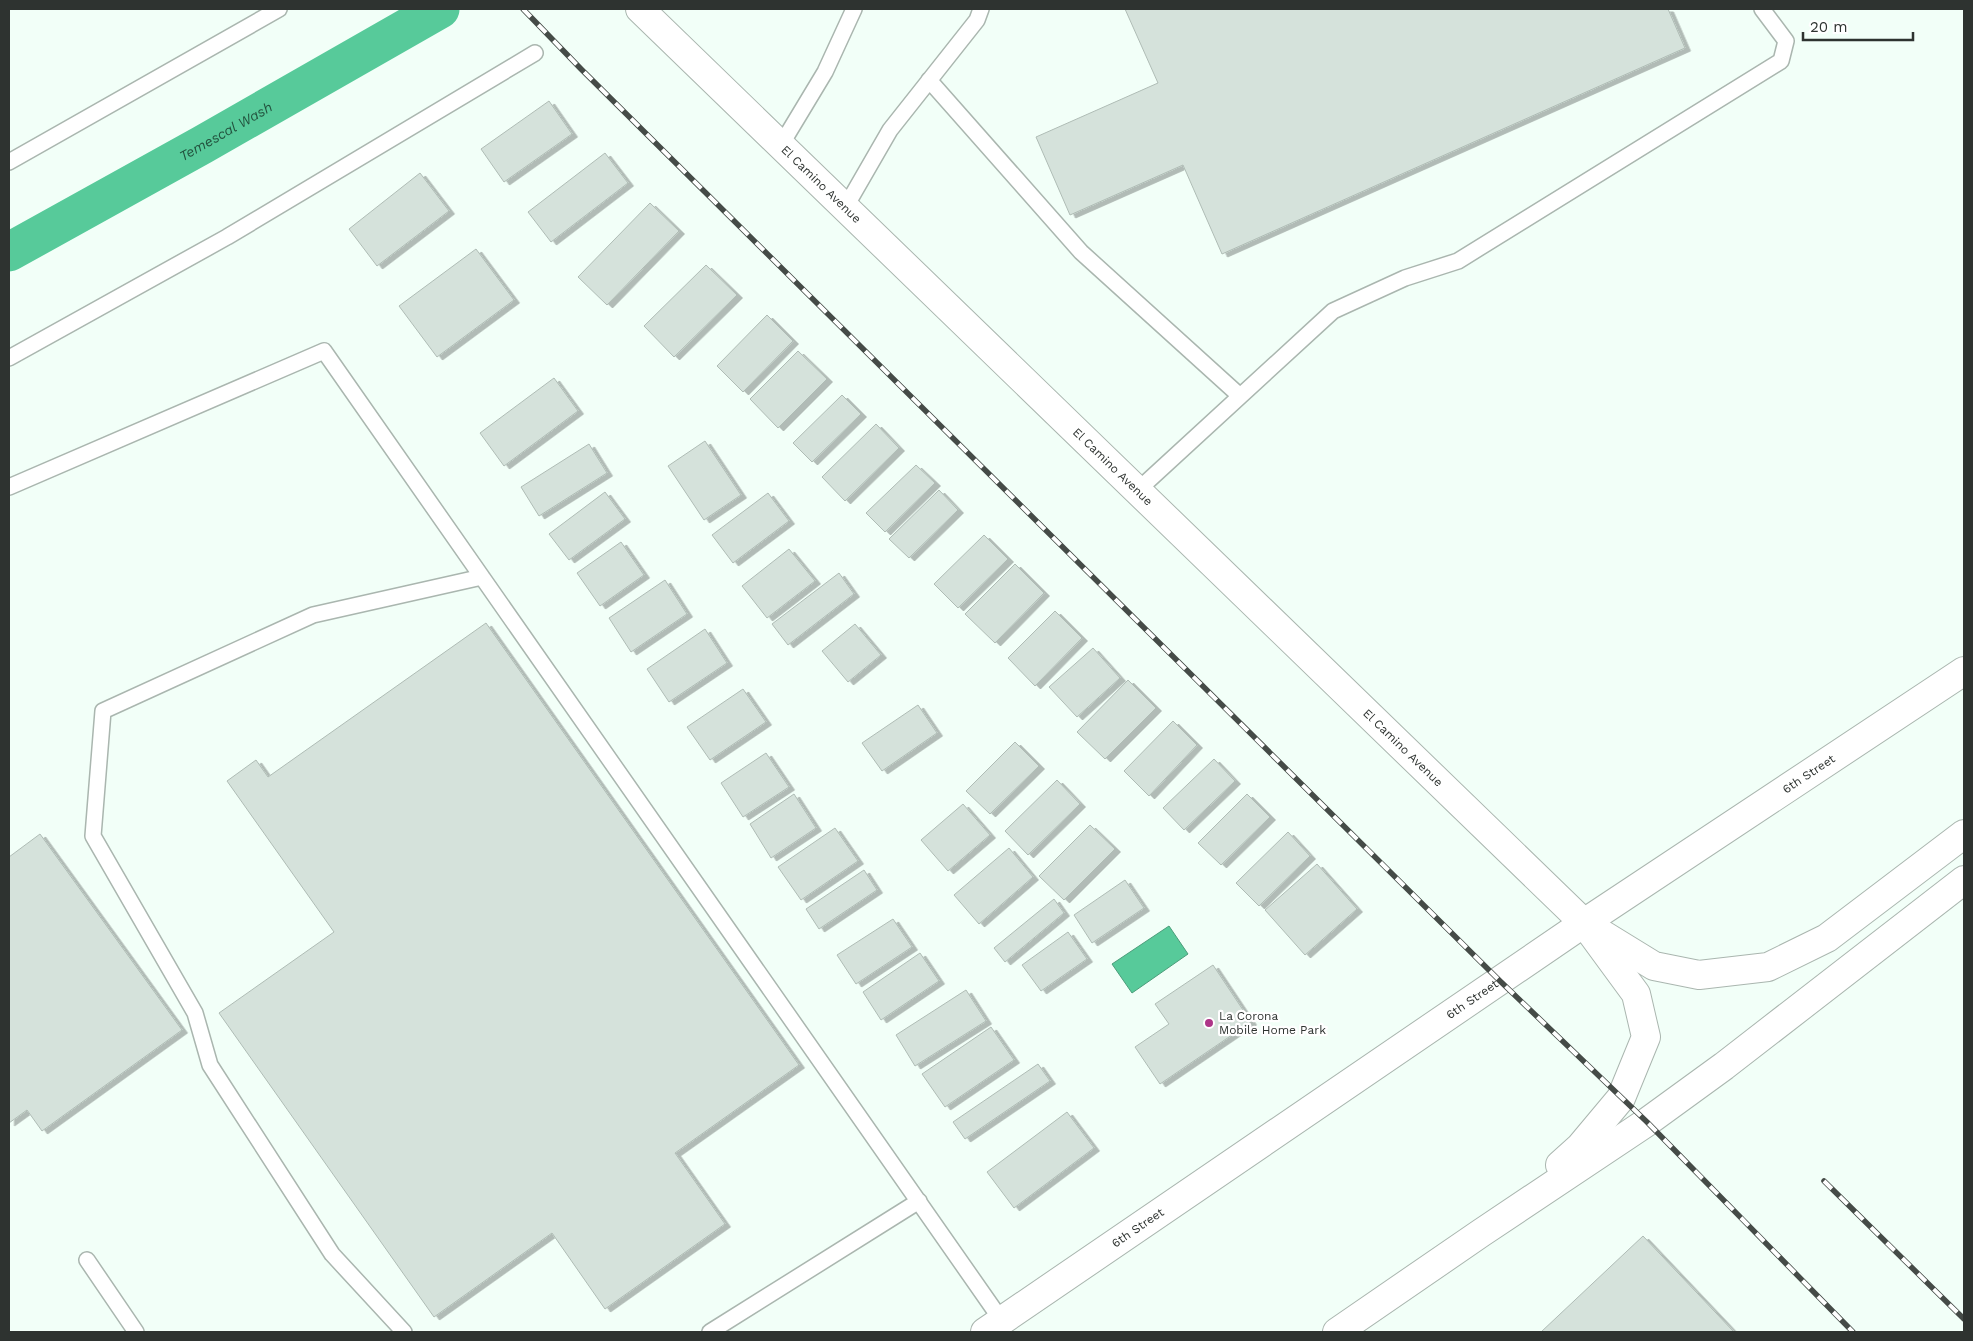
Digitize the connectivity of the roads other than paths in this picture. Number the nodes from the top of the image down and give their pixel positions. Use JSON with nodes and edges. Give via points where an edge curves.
{"nodes":[{"id":1,"x":279,"y":9,"type":"edge"},
{"id":2,"x":640,"y":9,"type":"edge"},
{"id":3,"x":854,"y":9,"type":"edge"},
{"id":4,"x":981,"y":9,"type":"edge"},
{"id":5,"x":1762,"y":9,"type":"edge"},
{"id":6,"x":535,"y":53,"type":"dead end"},
{"id":7,"x":929,"y":80,"type":"junction"},
{"id":8,"x":781,"y":146,"type":"junction"},
{"id":9,"x":9,"y":162,"type":"edge"},
{"id":10,"x":845,"y":208,"type":"junction"},
{"id":11,"x":9,"y":358,"type":"edge"},
{"id":12,"x":1240,"y":396,"type":"junction"},
{"id":13,"x":9,"y":487,"type":"edge"},
{"id":14,"x":1137,"y":491,"type":"junction"},
{"id":15,"x":482,"y":576,"type":"junction"},
{"id":16,"x":1964,"y":671,"type":"edge"},
{"id":17,"x":1964,"y":834,"type":"edge"},
{"id":18,"x":1964,"y":880,"type":"edge"},
{"id":19,"x":1584,"y":923,"type":"junction"},
{"id":20,"x":919,"y":1201,"type":"junction"},
{"id":21,"x":1481,"y":1232,"type":"junction"},
{"id":22,"x":87,"y":1260,"type":"dead end"},
{"id":23,"x":993,"y":1326,"type":"edge"},
{"id":24,"x":136,"y":1332,"type":"edge"},
{"id":25,"x":404,"y":1332,"type":"edge"},
{"id":26,"x":710,"y":1332,"type":"edge"},
{"id":27,"x":1336,"y":1332,"type":"edge"}],
"edges":[{"from":1,"to":9,"type":"lane"},
{"from":2,"to":8,"type":"main road","name":"El Camino Avenue"},
{"from":3,"to":8,"type":"lane","via":[[825,72]]},
{"from":4,"to":7,"type":"lane","via":[[977,20]]},
{"from":5,"to":12,"type":"lane","via":[[1786,42],[1780,61],[1458,261],[1405,278],[1334,311]]},
{"from":6,"to":11,"type":"lane","via":[[227,237]]},
{"from":7,"to":10,"type":"lane","via":[[890,130]]},
{"from":7,"to":12,"type":"lane","via":[[1081,252]]},
{"from":8,"to":10,"type":"main road","name":"El Camino Avenue"},
{"from":10,"to":14,"type":"main road","name":"El Camino Avenue"},
{"from":12,"to":14,"type":"lane"},
{"from":13,"to":15,"type":"lane","via":[[324,351]]},
{"from":14,"to":19,"type":"main road","name":"El Camino Avenue"},
{"from":15,"to":20,"type":"lane"},
{"from":15,"to":25,"type":"lane","via":[[313,615],[103,710],[93,836],[195,1013],[210,1065],[332,1254]]},
{"from":16,"to":19,"type":"main road","name":"6th Street"},
{"from":17,"to":19,"type":"main road","via":[[1827,938],[1768,967],[1699,975],[1654,966]]},
{"from":18,"to":21,"type":"main road","via":[[1724,1066],[1647,1122]]},
{"from":19,"to":21,"type":"main road","via":[[1636,994],[1646,1037],[1621,1098],[1580,1147]]},
{"from":19,"to":23,"type":"main road","name":"6th Street"},
{"from":20,"to":23,"type":"lane"},
{"from":20,"to":26,"type":"lane"},
{"from":21,"to":27,"type":"main road"},
{"from":22,"to":24,"type":"lane"}]}
